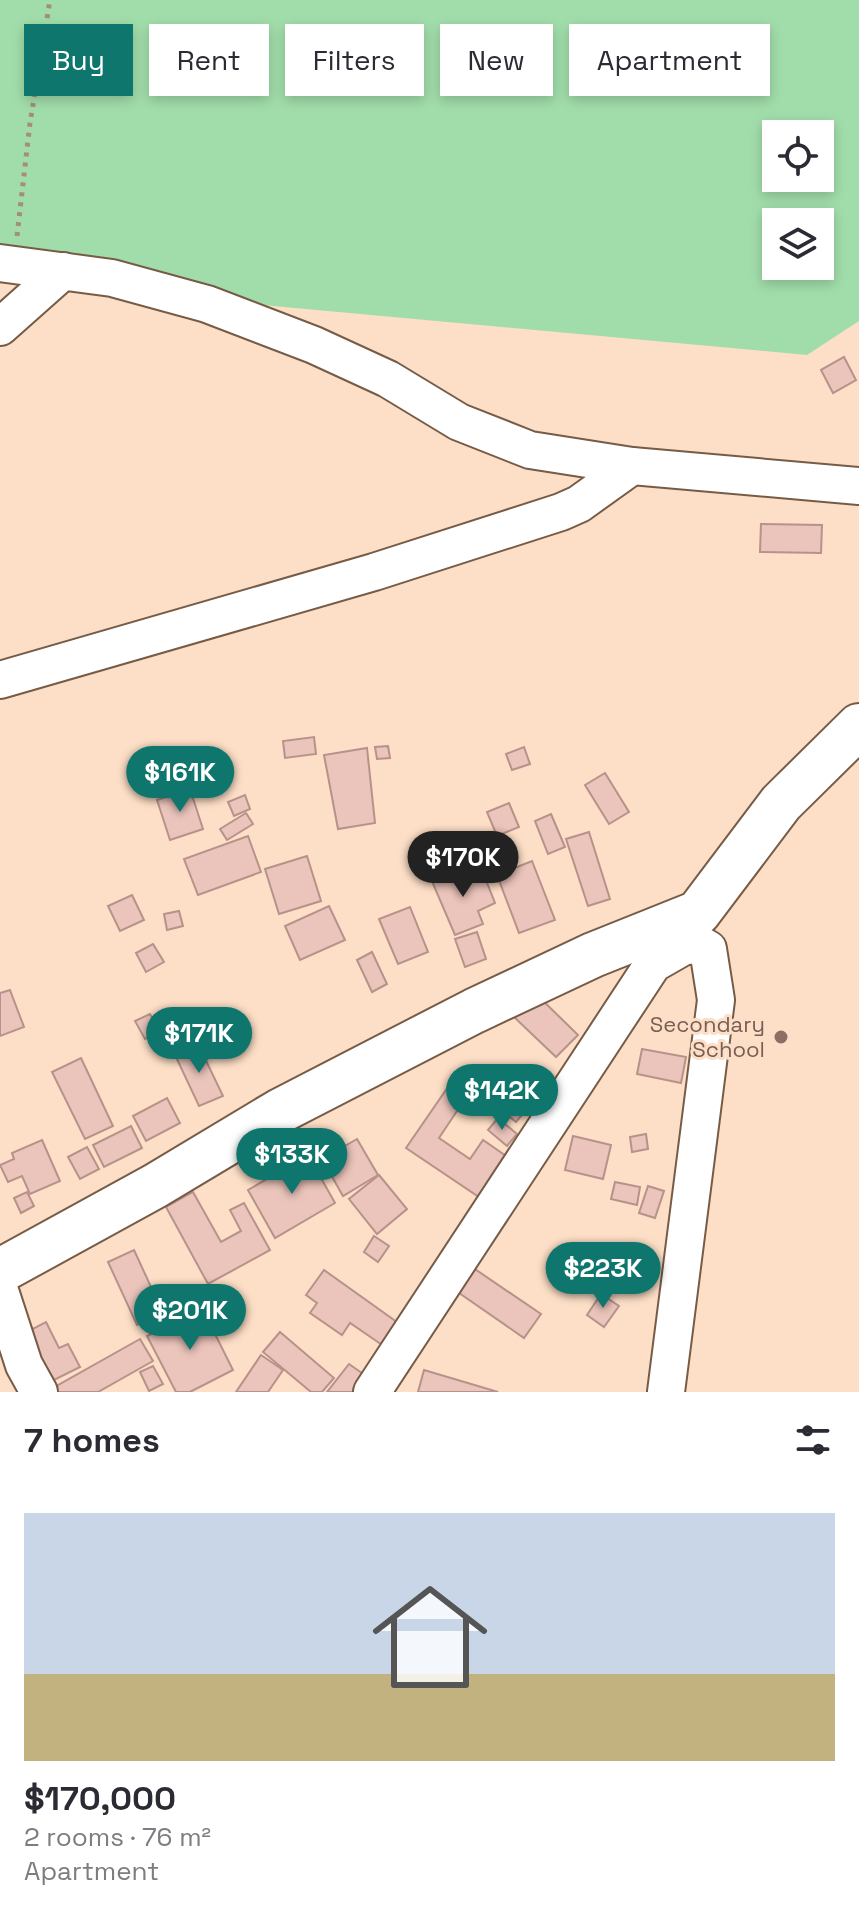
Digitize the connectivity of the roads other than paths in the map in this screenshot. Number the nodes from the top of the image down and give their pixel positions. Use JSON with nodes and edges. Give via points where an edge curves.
{"nodes":[{"id":1,"x":7,"y":264,"type":"edge"},
{"id":2,"x":63,"y":271,"type":"junction"},
{"id":3,"x":0,"y":327,"type":"edge"},
{"id":4,"x":632,"y":466,"type":"junction"},
{"id":5,"x":859,"y":486,"type":"edge"},
{"id":6,"x":0,"y":680,"type":"edge"},
{"id":7,"x":859,"y":726,"type":"edge"},
{"id":8,"x":693,"y":928,"type":"junction"},
{"id":9,"x":0,"y":1271,"type":"edge"},
{"id":10,"x":0,"y":1291,"type":"edge"},
{"id":11,"x":39,"y":1392,"type":"edge"},
{"id":12,"x":372,"y":1392,"type":"edge"},
{"id":13,"x":666,"y":1392,"type":"edge"}],
"edges":[{"from":1,"to":2,"type":"street"},
{"from":2,"to":3,"type":"street"},
{"from":2,"to":4,"type":"street","via":[[112,278],[207,304],[287,334],[388,379],[459,422],[508,443]]},
{"from":4,"to":5,"type":"street"},
{"from":4,"to":6,"type":"street","via":[[561,512]]},
{"from":7,"to":8,"type":"main road","via":[[781,803]]},
{"from":8,"to":9,"type":"main road","via":[[593,955],[474,1011],[280,1111]]},
{"from":8,"to":12,"type":"street","via":[[653,964]]},
{"from":8,"to":13,"type":"street","via":[[685,946],[708,949],[716,1000]]},
{"from":10,"to":11,"type":"street","via":[[24,1365]]}]}
